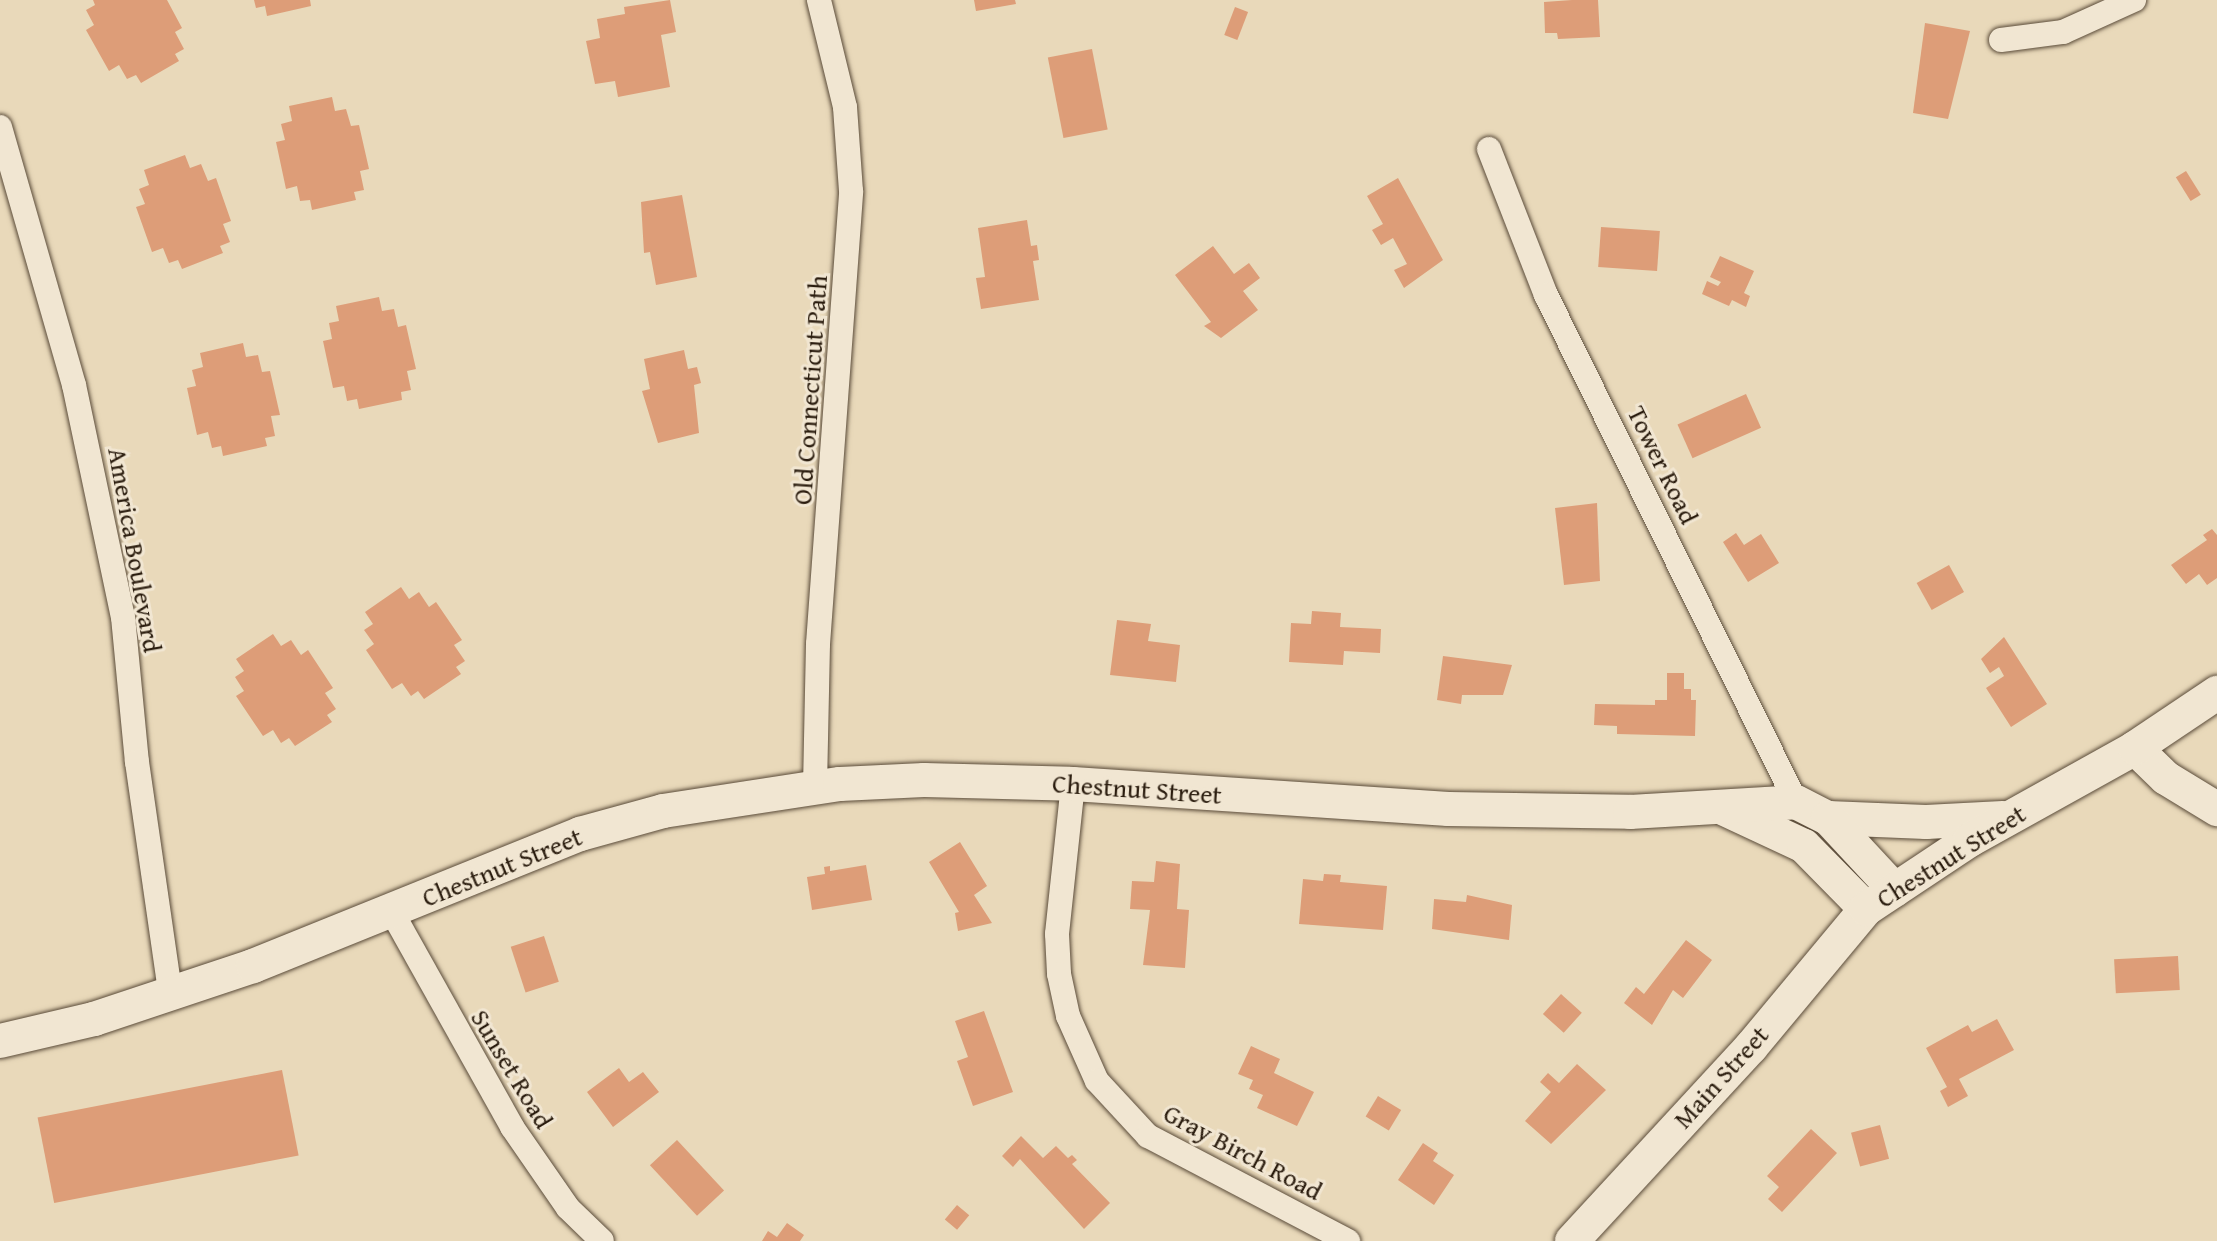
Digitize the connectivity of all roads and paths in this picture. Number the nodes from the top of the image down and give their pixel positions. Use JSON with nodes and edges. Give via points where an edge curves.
{"nodes":[{"id":1,"x":819,"y":0,"type":"edge"},
{"id":2,"x":2134,"y":0,"type":"edge"},
{"id":3,"x":2001,"y":40,"type":"dead end"},
{"id":4,"x":0,"y":127,"type":"edge"},
{"id":5,"x":1489,"y":149,"type":"dead end"},
{"id":6,"x":2217,"y":693,"type":"edge"},
{"id":7,"x":2135,"y":748,"type":"junction"},
{"id":8,"x":1073,"y":784,"type":"junction"},
{"id":9,"x":815,"y":787,"type":"junction"},
{"id":10,"x":1796,"y":802,"type":"junction"},
{"id":11,"x":1722,"y":808,"type":"junction"},
{"id":12,"x":2217,"y":809,"type":"edge"},
{"id":13,"x":1828,"y":818,"type":"junction"},
{"id":14,"x":2012,"y":818,"type":"junction"},
{"id":15,"x":1895,"y":890,"type":"junction"},
{"id":16,"x":1866,"y":909,"type":"junction"},
{"id":17,"x":392,"y":912,"type":"junction"},
{"id":18,"x":170,"y":992,"type":"junction"},
{"id":19,"x":0,"y":1041,"type":"edge"},
{"id":20,"x":602,"y":1241,"type":"edge"},
{"id":21,"x":1348,"y":1241,"type":"edge"},
{"id":22,"x":1572,"y":1241,"type":"edge"}],
"edges":[{"from":1,"to":9,"type":"street","name":"Old Connecticut Path","via":[[845,107],[851,191],[818,644]]},
{"from":2,"to":3,"type":"street","via":[[2063,32]]},
{"from":4,"to":18,"type":"street","name":"America Boulevard","via":[[74,385],[120,602]]},
{"from":5,"to":10,"type":"street","name":"Tower Road","via":[[1546,295]]},
{"from":6,"to":7,"type":"main road","name":"Chestnut Street"},
{"from":7,"to":12,"type":"main road","via":[[2166,778]]},
{"from":7,"to":14,"type":"main road","name":"Chestnut Street"},
{"from":8,"to":9,"type":"main road","name":"Chestnut Street","via":[[924,780]]},
{"from":8,"to":11,"type":"main road","name":"Chestnut Street","via":[[1448,809]]},
{"from":8,"to":21,"type":"street","name":"Gray Birch Road","via":[[1057,934],[1059,974],[1068,1016],[1097,1081],[1148,1136]]},
{"from":9,"to":17,"type":"main road","name":"Chestnut Street","via":[[663,811],[580,834]]},
{"from":10,"to":11,"type":"main road"},
{"from":10,"to":13,"type":"main road"},
{"from":11,"to":16,"type":"main road","name":"Chestnut Street","via":[[1804,846]]},
{"from":13,"to":14,"type":"main road"},
{"from":13,"to":15,"type":"main road"},
{"from":14,"to":15,"type":"main road","name":"Chestnut Street"},
{"from":15,"to":16,"type":"main road","name":"Chestnut Street"},
{"from":16,"to":22,"type":"main road","name":"Main Street","via":[[1751,1047]]},
{"from":17,"to":18,"type":"main road","name":"Chestnut Street"},
{"from":17,"to":20,"type":"street","name":"Sunset Road","via":[[512,1127],[568,1208]]},
{"from":18,"to":19,"type":"main road","name":"Chestnut Street","via":[[94,1019]]}]}
